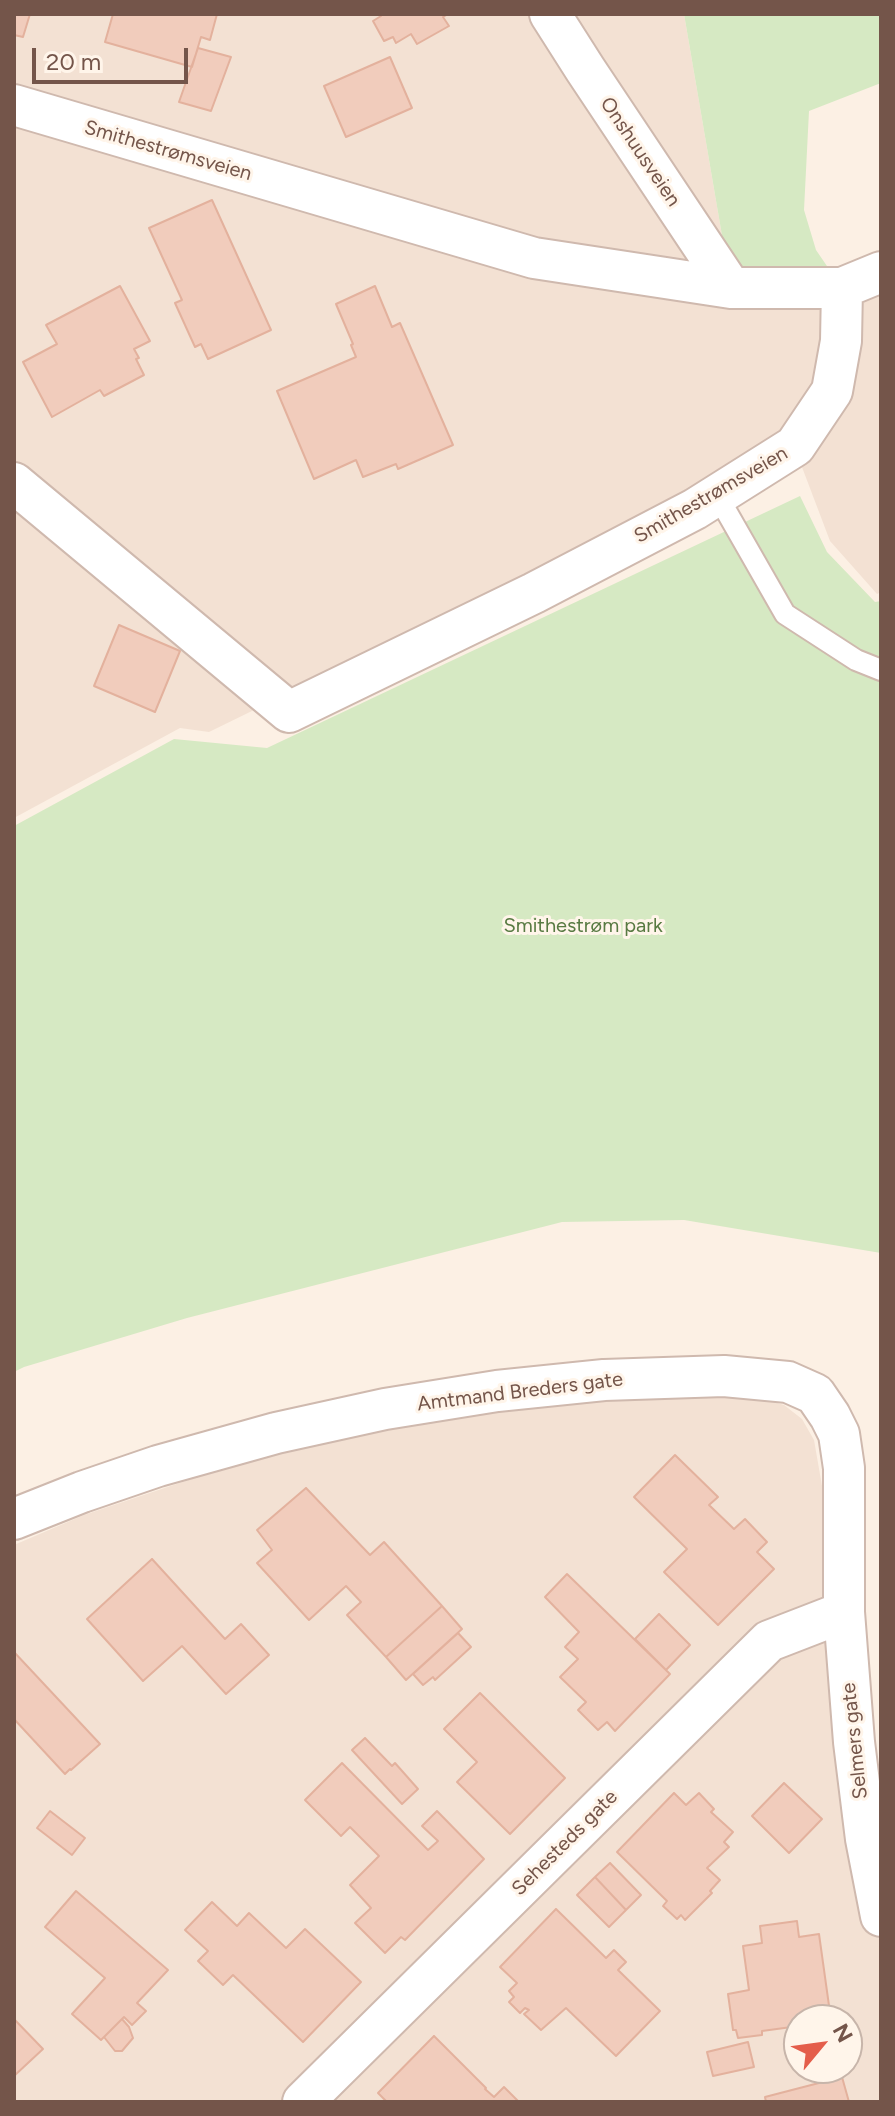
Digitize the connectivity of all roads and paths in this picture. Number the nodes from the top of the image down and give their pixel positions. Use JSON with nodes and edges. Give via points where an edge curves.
{"nodes":[{"id":1,"x":550,"y":14,"type":"edge"},
{"id":2,"x":14,"y":105,"type":"edge"},
{"id":3,"x":881,"y":272,"type":"edge"},
{"id":4,"x":731,"y":288,"type":"junction"},
{"id":5,"x":842,"y":288,"type":"junction"},
{"id":6,"x":14,"y":483,"type":"edge"},
{"id":7,"x":717,"y":495,"type":"junction"},
{"id":8,"x":881,"y":670,"type":"edge"},
{"id":9,"x":14,"y":1519,"type":"edge"},
{"id":10,"x":844,"y":1612,"type":"junction"},
{"id":11,"x":881,"y":1916,"type":"edge"},
{"id":12,"x":303,"y":2102,"type":"edge"}],
"edges":[{"from":1,"to":4,"type":"street","name":"Onshuusveien"},
{"from":2,"to":4,"type":"street","name":"Smithestrømsveien","via":[[534,258]]},
{"from":3,"to":5,"type":"street"},
{"from":4,"to":5,"type":"street","name":"Smithestrømsveien"},
{"from":5,"to":7,"type":"street","name":"Smithestrømsveien","via":[[841,341],[832,391],[795,446]]},
{"from":6,"to":7,"type":"street","name":"Smithestrømsveien","via":[[289,712],[534,593]]},
{"from":7,"to":8,"type":"lane","via":[[785,614]]},
{"from":9,"to":10,"type":"street","name":"Amtmand Breders gate","via":[[158,1466],[385,1409],[604,1380],[724,1376],[788,1382],[815,1394],[839,1434],[844,1468]]},
{"from":10,"to":11,"type":"street","name":"Selmers gate","via":[[854,1742]]},
{"from":10,"to":12,"type":"street","name":"Sehesteds gate","via":[[769,1641]]}]}
